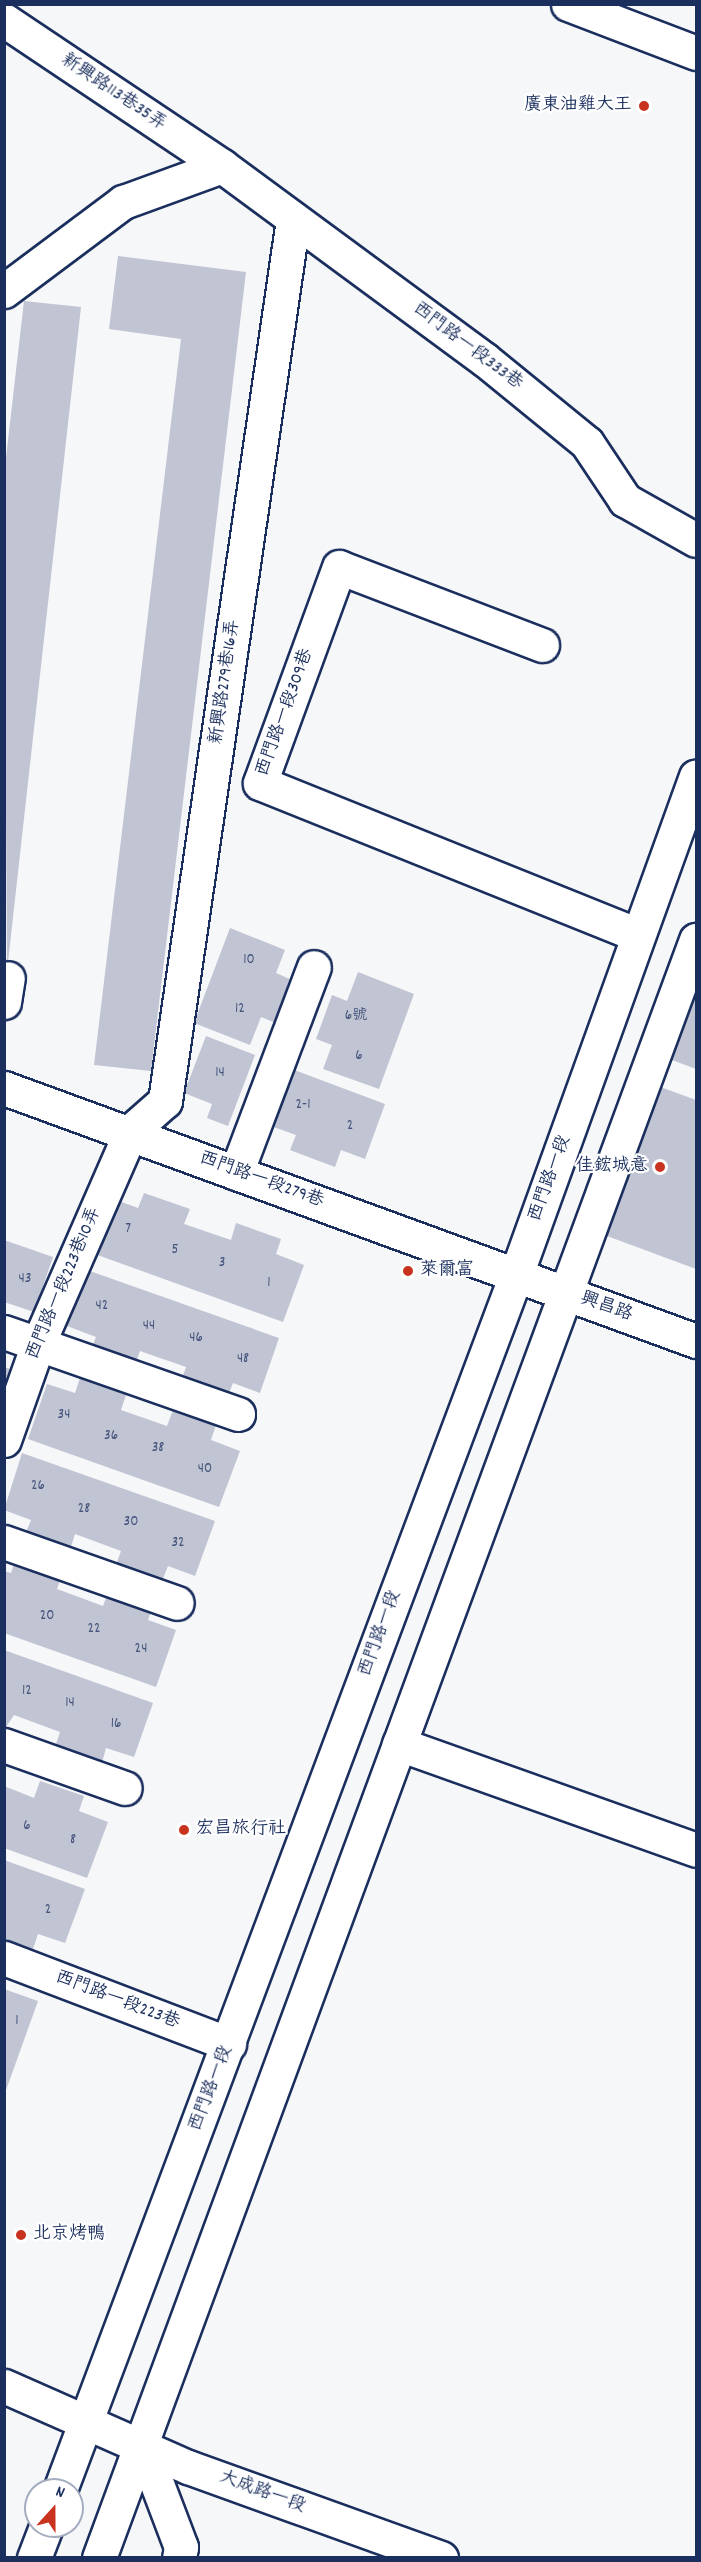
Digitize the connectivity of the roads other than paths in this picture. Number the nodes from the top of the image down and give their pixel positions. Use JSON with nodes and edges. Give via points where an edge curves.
{"nodes":[{"id":1,"x":13,"y":4,"type":"edge"},
{"id":2,"x":568,"y":4,"type":"edge"},
{"id":3,"x":4,"y":15,"type":"edge"},
{"id":4,"x":4,"y":20,"type":"edge"},
{"id":5,"x":696,"y":53,"type":"edge"},
{"id":6,"x":222,"y":166,"type":"junction"},
{"id":7,"x":293,"y":219,"type":"junction"},
{"id":8,"x":4,"y":291,"type":"edge"},
{"id":9,"x":696,"y":540,"type":"edge"},
{"id":10,"x":542,"y":645,"type":"dead end"},
{"id":11,"x":696,"y":776,"type":"edge"},
{"id":12,"x":638,"y":935,"type":"junction"},
{"id":13,"x":696,"y":940,"type":"edge"},
{"id":14,"x":314,"y":967,"type":"dead end"},
{"id":15,"x":4,"y":1088,"type":"edge"},
{"id":16,"x":131,"y":1131,"type":"junction"},
{"id":17,"x":236,"y":1173,"type":"junction"},
{"id":18,"x":516,"y":1275,"type":"junction"},
{"id":19,"x":566,"y":1294,"type":"junction"},
{"id":20,"x":4,"y":1332,"type":"edge"},
{"id":21,"x":696,"y":1341,"type":"edge"},
{"id":22,"x":38,"y":1344,"type":"junction"},
{"id":23,"x":238,"y":1414,"type":"dead end"},
{"id":24,"x":4,"y":1440,"type":"edge"},
{"id":25,"x":4,"y":1542,"type":"edge"},
{"id":26,"x":177,"y":1604,"type":"dead end"},
{"id":27,"x":399,"y":1744,"type":"junction"},
{"id":28,"x":4,"y":1745,"type":"edge"},
{"id":29,"x":125,"y":1788,"type":"dead end"},
{"id":30,"x":696,"y":1850,"type":"edge"},
{"id":31,"x":4,"y":1958,"type":"edge"},
{"id":32,"x":229,"y":2044,"type":"junction"},
{"id":33,"x":4,"y":2386,"type":"edge"},
{"id":34,"x":87,"y":2422,"type":"junction"},
{"id":35,"x":143,"y":2447,"type":"junction"},
{"id":36,"x":65,"y":2478,"type":"edge"},
{"id":37,"x":42,"y":2538,"type":"edge"},
{"id":38,"x":34,"y":2558,"type":"edge"},
{"id":39,"x":99,"y":2558,"type":"edge"},
{"id":40,"x":179,"y":2558,"type":"edge"},
{"id":41,"x":441,"y":2558,"type":"edge"}],
"edges":[{"from":1,"to":3,"type":"street"},
{"from":2,"to":5,"type":"street"},
{"from":4,"to":6,"type":"street","name":"新興路113巷35弄"},
{"from":6,"to":7,"type":"street","name":"西門路一段333巷"},
{"from":6,"to":8,"type":"street","via":[[123,202]]},
{"from":7,"to":9,"type":"street","name":"西門路一段333巷","via":[[484,359],[587,443],[625,500]]},
{"from":7,"to":16,"type":"street","name":"新興路279巷16弄","via":[[165,1101]]},
{"from":10,"to":12,"type":"street","name":"西門路一段309巷","via":[[339,567],[260,783]]},
{"from":11,"to":12,"type":"street","name":"西門路一段"},
{"from":12,"to":18,"type":"street","name":"西門路一段"},
{"from":13,"to":19,"type":"street"},
{"from":14,"to":17,"type":"street"},
{"from":15,"to":16,"type":"street","name":"西門路一段279巷"},
{"from":16,"to":17,"type":"street","name":"西門路一段279巷"},
{"from":16,"to":22,"type":"street","name":"西門路一段223巷10弄"},
{"from":17,"to":18,"type":"street","name":"西門路一段279巷"},
{"from":18,"to":19,"type":"street","name":"興昌路"},
{"from":18,"to":32,"type":"street","name":"西門路一段"},
{"from":19,"to":21,"type":"street","name":"興昌路"},
{"from":19,"to":27,"type":"street"},
{"from":20,"to":22,"type":"street"},
{"from":22,"to":23,"type":"street"},
{"from":22,"to":24,"type":"street","name":"西門路一段223巷10弄"},
{"from":25,"to":26,"type":"street"},
{"from":27,"to":30,"type":"street"},
{"from":27,"to":35,"type":"street"},
{"from":28,"to":29,"type":"street"},
{"from":31,"to":32,"type":"street","name":"西門路一段223巷"},
{"from":32,"to":34,"type":"street","name":"西門路一段"},
{"from":33,"to":34,"type":"street","name":"大成路一段"},
{"from":34,"to":35,"type":"street","name":"大成路一段"},
{"from":34,"to":36,"type":"street","name":"西門路一段"},
{"from":35,"to":39,"type":"street"},
{"from":35,"to":40,"type":"street","via":[[181,2547]]},
{"from":35,"to":41,"type":"street","name":"大成路一段"},
{"from":37,"to":38,"type":"street"}]}
